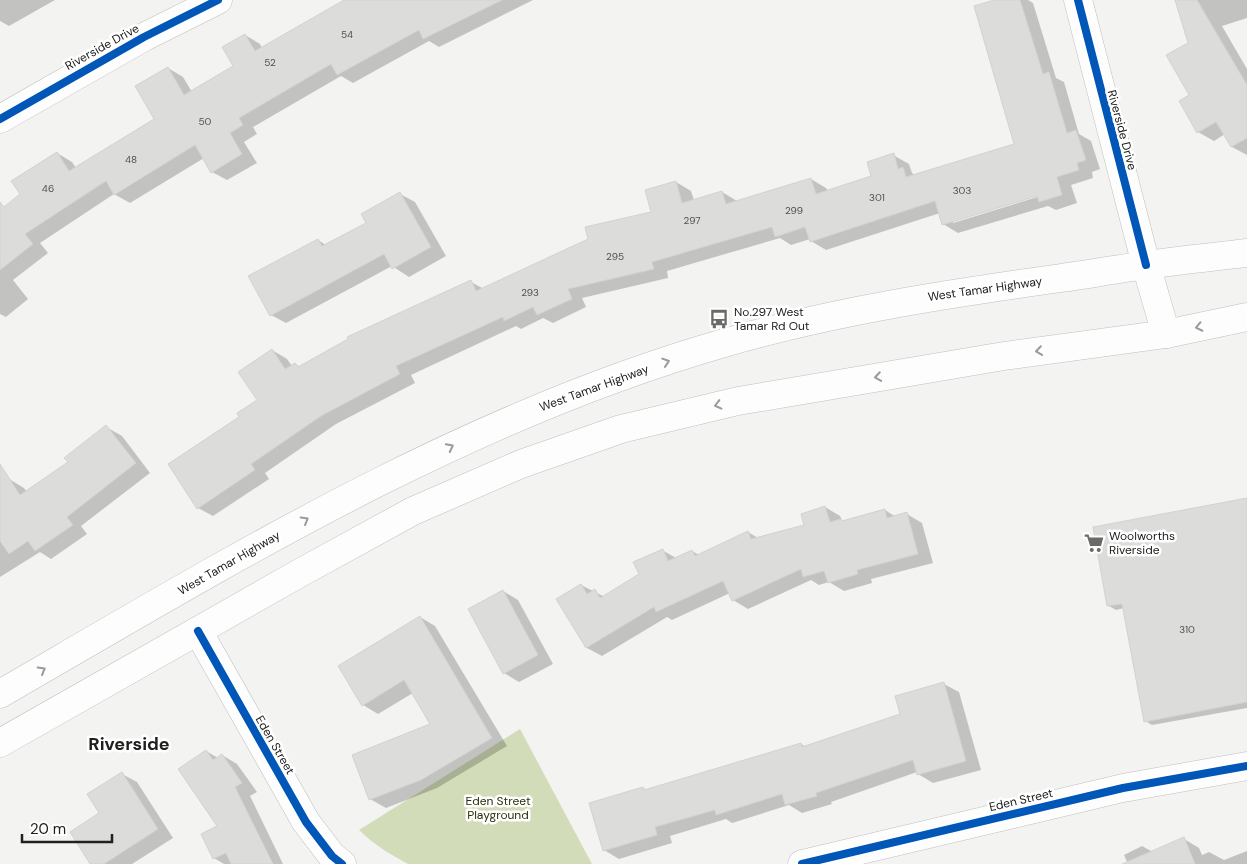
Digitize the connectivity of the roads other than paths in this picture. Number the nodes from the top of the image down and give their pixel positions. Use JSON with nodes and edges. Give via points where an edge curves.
{"nodes":[{"id":1,"x":218,"y":0,"type":"edge"},
{"id":2,"x":1078,"y":0,"type":"edge"},
{"id":3,"x":0,"y":119,"type":"edge"},
{"id":4,"x":1247,"y":253,"type":"edge"},
{"id":5,"x":1146,"y":265,"type":"junction"},
{"id":6,"x":1247,"y":317,"type":"edge"},
{"id":7,"x":1166,"y":334,"type":"junction"},
{"id":8,"x":198,"y":630,"type":"junction"},
{"id":9,"x":0,"y":694,"type":"edge"},
{"id":10,"x":0,"y":742,"type":"edge"},
{"id":11,"x":1247,"y":766,"type":"edge"},
{"id":12,"x":836,"y":860,"type":"edge"},
{"id":13,"x":342,"y":864,"type":"edge"},
{"id":14,"x":802,"y":864,"type":"edge"}],
"edges":[{"from":1,"to":3,"type":"main road","name":"Riverside Drive","via":[[144,37]]},
{"from":2,"to":5,"type":"main road","name":"Riverside Drive"},
{"from":4,"to":5,"type":"main road","name":"West Tamar Highway"},
{"from":5,"to":7,"type":"main road","name":"Riverside Drive"},
{"from":9,"to":5,"type":"main road","name":"West Tamar Highway","one_way":true,"via":[[316,513],[471,437],[602,383],[724,343],[816,320],[896,303]]},
{"from":6,"to":7,"type":"main road","one_way":true},
{"from":7,"to":8,"type":"main road","one_way":true,"via":[[1004,356],[747,399],[621,429],[521,464],[413,511]]},
{"from":8,"to":10,"type":"main road"},
{"from":8,"to":13,"type":"main road","name":"Eden Street","via":[[306,822]]},
{"from":11,"to":12,"type":"main road","name":"Eden Street","via":[[1123,788]]},
{"from":12,"to":14,"type":"main road","name":"Eden Street"}]}
